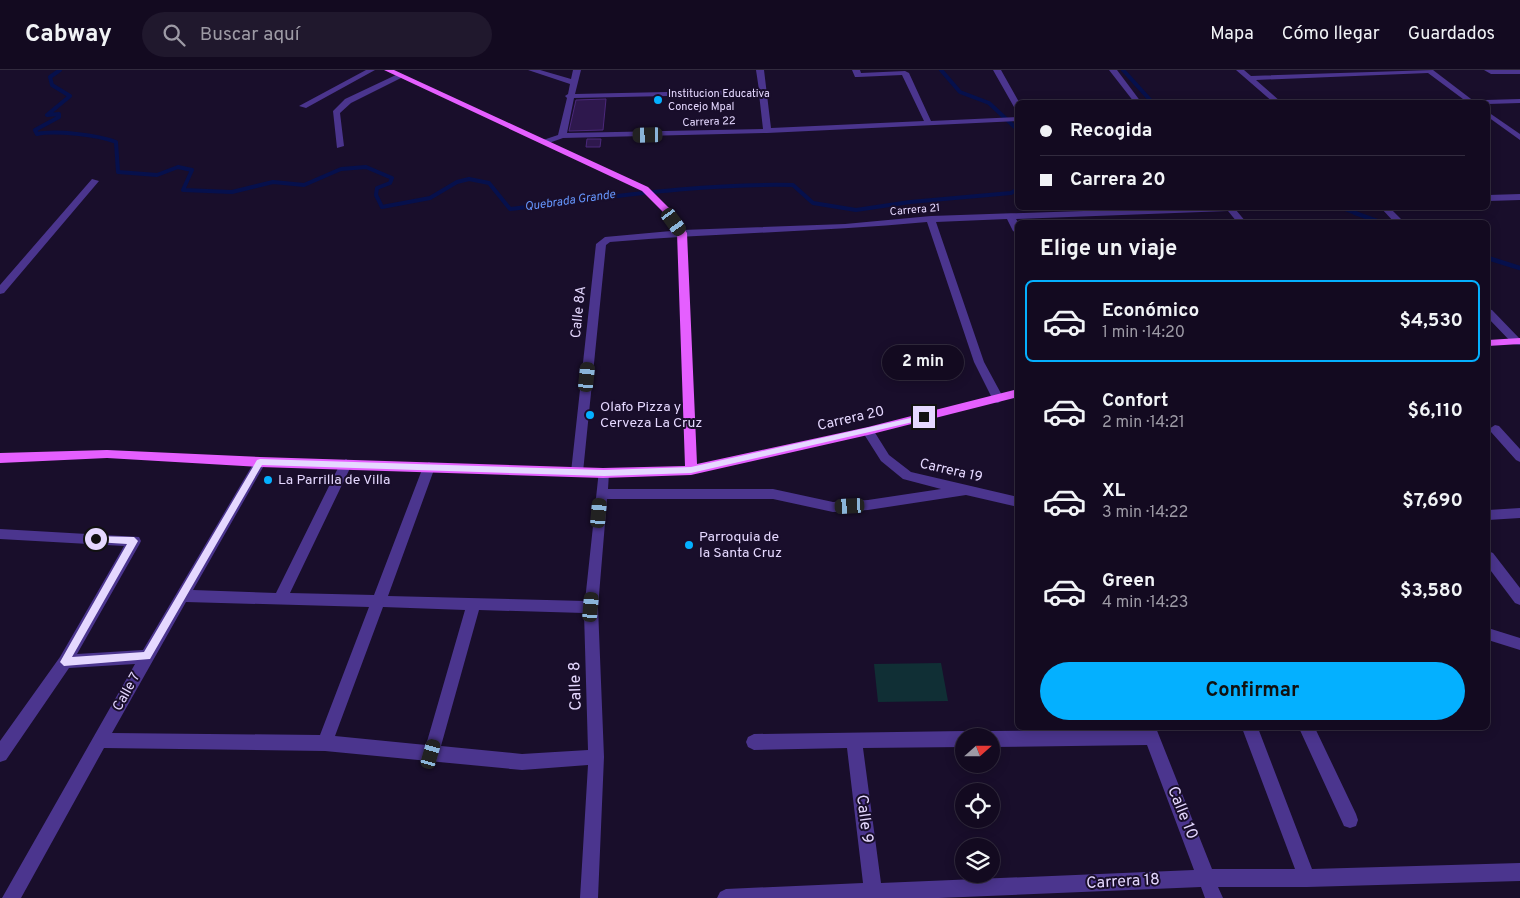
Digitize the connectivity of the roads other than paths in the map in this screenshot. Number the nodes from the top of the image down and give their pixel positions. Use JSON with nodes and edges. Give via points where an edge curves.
{"nodes":[{"id":1,"x":370,"y":70,"type":"edge"},
{"id":2,"x":388,"y":70,"type":"edge"},
{"id":3,"x":532,"y":70,"type":"edge"},
{"id":4,"x":576,"y":70,"type":"edge"},
{"id":5,"x":760,"y":70,"type":"edge"},
{"id":6,"x":856,"y":70,"type":"edge"},
{"id":7,"x":996,"y":70,"type":"edge"},
{"id":8,"x":1113,"y":70,"type":"edge"},
{"id":9,"x":1240,"y":70,"type":"edge"},
{"id":10,"x":1488,"y":70,"type":"edge"},
{"id":11,"x":1429,"y":71,"type":"edge"},
{"id":12,"x":1520,"y":72,"type":"edge"},
{"id":13,"x":401,"y":76,"type":"junction"},
{"id":14,"x":1250,"y":78,"type":"junction"},
{"id":15,"x":572,"y":82,"type":"junction"},
{"id":16,"x":763,"y":92,"type":"junction"},
{"id":17,"x":570,"y":96,"type":"junction"},
{"id":18,"x":1136,"y":100,"type":"edge"},
{"id":19,"x":1275,"y":100,"type":"edge"},
{"id":20,"x":1469,"y":100,"type":"edge"},
{"id":21,"x":1520,"y":101,"type":"edge"},
{"id":22,"x":1015,"y":102,"type":"edge"},
{"id":23,"x":1490,"y":102,"type":"edge"},
{"id":24,"x":303,"y":106,"type":"dead end"},
{"id":25,"x":1490,"y":116,"type":"edge"},
{"id":26,"x":1015,"y":119,"type":"edge"},
{"id":27,"x":929,"y":124,"type":"junction"},
{"id":28,"x":767,"y":131,"type":"junction"},
{"id":29,"x":562,"y":136,"type":"junction"},
{"id":30,"x":1520,"y":138,"type":"edge"},
{"id":31,"x":546,"y":142,"type":"junction"},
{"id":32,"x":340,"y":146,"type":"dead end"},
{"id":33,"x":95,"y":181,"type":"dead end"},
{"id":34,"x":1490,"y":198,"type":"edge"},
{"id":35,"x":1520,"y":198,"type":"edge"},
{"id":36,"x":1163,"y":210,"type":"edge"},
{"id":37,"x":1232,"y":210,"type":"edge"},
{"id":38,"x":1387,"y":210,"type":"edge"},
{"id":39,"x":1096,"y":212,"type":"junction"},
{"id":40,"x":1010,"y":215,"type":"junction"},
{"id":41,"x":931,"y":219,"type":"junction"},
{"id":42,"x":1101,"y":220,"type":"edge"},
{"id":43,"x":1239,"y":220,"type":"edge"},
{"id":44,"x":1397,"y":220,"type":"edge"},
{"id":45,"x":1015,"y":225,"type":"edge"},
{"id":46,"x":682,"y":232,"type":"junction"},
{"id":47,"x":601,"y":244,"type":"joint"},
{"id":48,"x":0,"y":291,"type":"edge"},
{"id":49,"x":1490,"y":314,"type":"edge"},
{"id":50,"x":1518,"y":342,"type":"edge"},
{"id":51,"x":1490,"y":343,"type":"edge"},
{"id":52,"x":1015,"y":394,"type":"edge"},
{"id":53,"x":998,"y":399,"type":"junction"},
{"id":54,"x":1495,"y":429,"type":"dead end"},
{"id":55,"x":868,"y":432,"type":"junction"},
{"id":56,"x":1520,"y":457,"type":"edge"},
{"id":57,"x":0,"y":458,"type":"edge"},
{"id":58,"x":260,"y":462,"type":"junction"},
{"id":59,"x":346,"y":464,"type":"junction"},
{"id":60,"x":429,"y":468,"type":"junction"},
{"id":61,"x":691,"y":470,"type":"junction"},
{"id":62,"x":577,"y":472,"type":"junction"},
{"id":63,"x":604,"y":473,"type":"junction"},
{"id":64,"x":965,"y":490,"type":"junction"},
{"id":65,"x":601,"y":494,"type":"junction"},
{"id":66,"x":1015,"y":501,"type":"edge"},
{"id":67,"x":1520,"y":513,"type":"edge"},
{"id":68,"x":1490,"y":515,"type":"edge"},
{"id":69,"x":0,"y":534,"type":"edge"},
{"id":70,"x":1490,"y":560,"type":"edge"},
{"id":71,"x":182,"y":596,"type":"junction"},
{"id":72,"x":281,"y":597,"type":"junction"},
{"id":73,"x":1520,"y":598,"type":"edge"},
{"id":74,"x":378,"y":601,"type":"junction"},
{"id":75,"x":474,"y":603,"type":"junction"},
{"id":76,"x":591,"y":607,"type":"junction"},
{"id":77,"x":1490,"y":635,"type":"edge"},
{"id":78,"x":1520,"y":644,"type":"edge"},
{"id":79,"x":147,"y":656,"type":"junction"},
{"id":80,"x":64,"y":662,"type":"junction"},
{"id":81,"x":1251,"y":730,"type":"edge"},
{"id":82,"x":1308,"y":730,"type":"edge"},
{"id":83,"x":1150,"y":732,"type":"edge"},
{"id":84,"x":955,"y":739,"type":"edge"},
{"id":85,"x":1000,"y":739,"type":"edge"},
{"id":86,"x":100,"y":740,"type":"junction"},
{"id":87,"x":854,"y":741,"type":"junction"},
{"id":88,"x":754,"y":742,"type":"dead end"},
{"id":89,"x":324,"y":743,"type":"junction"},
{"id":90,"x":0,"y":754,"type":"edge"},
{"id":91,"x":431,"y":754,"type":"junction"},
{"id":92,"x":596,"y":757,"type":"junction"},
{"id":93,"x":1350,"y":820,"type":"dead end"},
{"id":94,"x":1520,"y":872,"type":"edge"},
{"id":95,"x":1208,"y":878,"type":"junction"},
{"id":96,"x":1307,"y":878,"type":"junction"},
{"id":97,"x":874,"y":895,"type":"edge"},
{"id":98,"x":12,"y":898,"type":"edge"},
{"id":99,"x":589,"y":898,"type":"edge"},
{"id":100,"x":726,"y":898,"type":"edge"},
{"id":101,"x":1214,"y":898,"type":"edge"}],
"edges":[{"from":1,"to":24,"type":"street"},
{"from":2,"to":13,"type":"main road"},
{"from":3,"to":15,"type":"street"},
{"from":4,"to":15,"type":"street"},
{"from":5,"to":16,"type":"street"},
{"from":6,"to":27,"type":"street","via":[[858,75],[905,73]]},
{"from":7,"to":22,"type":"street"},
{"from":8,"to":18,"type":"street"},
{"from":9,"to":14,"type":"street"},
{"from":10,"to":12,"type":"street"},
{"from":11,"to":14,"type":"street"},
{"from":11,"to":20,"type":"street"},
{"from":13,"to":31,"type":"main road"},
{"from":13,"to":32,"type":"street","via":[[348,101],[336,113]]},
{"from":14,"to":19,"type":"street"},
{"from":15,"to":17,"type":"street"},
{"from":16,"to":17,"type":"street"},
{"from":16,"to":28,"type":"street"},
{"from":17,"to":29,"type":"street"},
{"from":21,"to":23,"type":"street"},
{"from":25,"to":30,"type":"street"},
{"from":26,"to":27,"type":"street","name":"Carrera 22"},
{"from":27,"to":28,"type":"street","name":"Carrera 22"},
{"from":28,"to":29,"type":"street","name":"Carrera 22"},
{"from":29,"to":31,"type":"street","name":"Carrera 22"},
{"from":31,"to":46,"type":"main road","via":[[648,192]]},
{"from":33,"to":48,"type":"street"},
{"from":34,"to":35,"type":"street"},
{"from":36,"to":39,"type":"street","name":"Carrera 21"},
{"from":37,"to":43,"type":"street"},
{"from":38,"to":44,"type":"street"},
{"from":39,"to":40,"type":"street","name":"Carrera 21"},
{"from":39,"to":42,"type":"street"},
{"from":40,"to":41,"type":"street","name":"Carrera 21"},
{"from":40,"to":45,"type":"street"},
{"from":41,"to":46,"type":"street","name":"Carrera 21","via":[[845,227]]},
{"from":41,"to":53,"type":"street","via":[[979,362]]},
{"from":46,"to":47,"type":"street","name":"Carrera 21","via":[[614,237]]},
{"from":46,"to":61,"type":"main road"},
{"from":47,"to":62,"type":"street","name":"Calle 8A"},
{"from":49,"to":50,"type":"street"},
{"from":50,"to":51,"type":"main road"},
{"from":52,"to":53,"type":"main road","name":"Carrera 20"},
{"from":53,"to":55,"type":"main road","name":"Carrera 20"},
{"from":54,"to":56,"type":"street"},
{"from":55,"to":61,"type":"main road","name":"Carrera 20"},
{"from":55,"to":64,"type":"street","name":"Carrera 19","via":[[885,458],[906,476]]},
{"from":57,"to":58,"type":"main road","name":"Carrera 20","via":[[107,454]]},
{"from":58,"to":59,"type":"main road","name":"Carrera 20"},
{"from":58,"to":71,"type":"street","name":"Calle 7"},
{"from":59,"to":60,"type":"main road","name":"Carrera 20"},
{"from":59,"to":72,"type":"street"},
{"from":60,"to":62,"type":"main road","name":"Carrera 20"},
{"from":60,"to":74,"type":"street"},
{"from":61,"to":63,"type":"main road","name":"Carrera 20"},
{"from":62,"to":63,"type":"main road","name":"Carrera 20"},
{"from":63,"to":65,"type":"street","name":"Calle 8"},
{"from":64,"to":65,"type":"street","via":[[868,505],[832,507],[773,494]]},
{"from":64,"to":66,"type":"street","name":"Carrera 19"},
{"from":65,"to":76,"type":"street","name":"Calle 8"},
{"from":67,"to":68,"type":"street"},
{"from":69,"to":80,"type":"street","via":[[134,541]]},
{"from":70,"to":73,"type":"street"},
{"from":71,"to":72,"type":"street"},
{"from":71,"to":79,"type":"street","name":"Calle 7"},
{"from":72,"to":74,"type":"street"},
{"from":74,"to":75,"type":"street"},
{"from":74,"to":89,"type":"street"},
{"from":75,"to":76,"type":"street"},
{"from":75,"to":91,"type":"street"},
{"from":76,"to":92,"type":"street","name":"Calle 8"},
{"from":77,"to":78,"type":"street"},
{"from":79,"to":80,"type":"street"},
{"from":79,"to":86,"type":"street","name":"Calle 7"},
{"from":80,"to":90,"type":"street"},
{"from":81,"to":96,"type":"street"},
{"from":82,"to":93,"type":"street"},
{"from":83,"to":85,"type":"street"},
{"from":83,"to":95,"type":"street","name":"Calle 10"},
{"from":84,"to":87,"type":"street"},
{"from":86,"to":89,"type":"street"},
{"from":86,"to":98,"type":"street","name":"Calle 7"},
{"from":87,"to":88,"type":"street"},
{"from":87,"to":97,"type":"street","name":"Calle 9"},
{"from":89,"to":91,"type":"street"},
{"from":91,"to":92,"type":"street","via":[[522,762]]},
{"from":92,"to":99,"type":"street","name":"Calle 8"},
{"from":94,"to":96,"type":"street","name":"Carrera 18"},
{"from":95,"to":96,"type":"street","name":"Carrera 18"},
{"from":95,"to":97,"type":"street","name":"Carrera 18"},
{"from":95,"to":101,"type":"street","name":"Calle 10"},
{"from":97,"to":100,"type":"street","name":"Carrera 18"}]}
